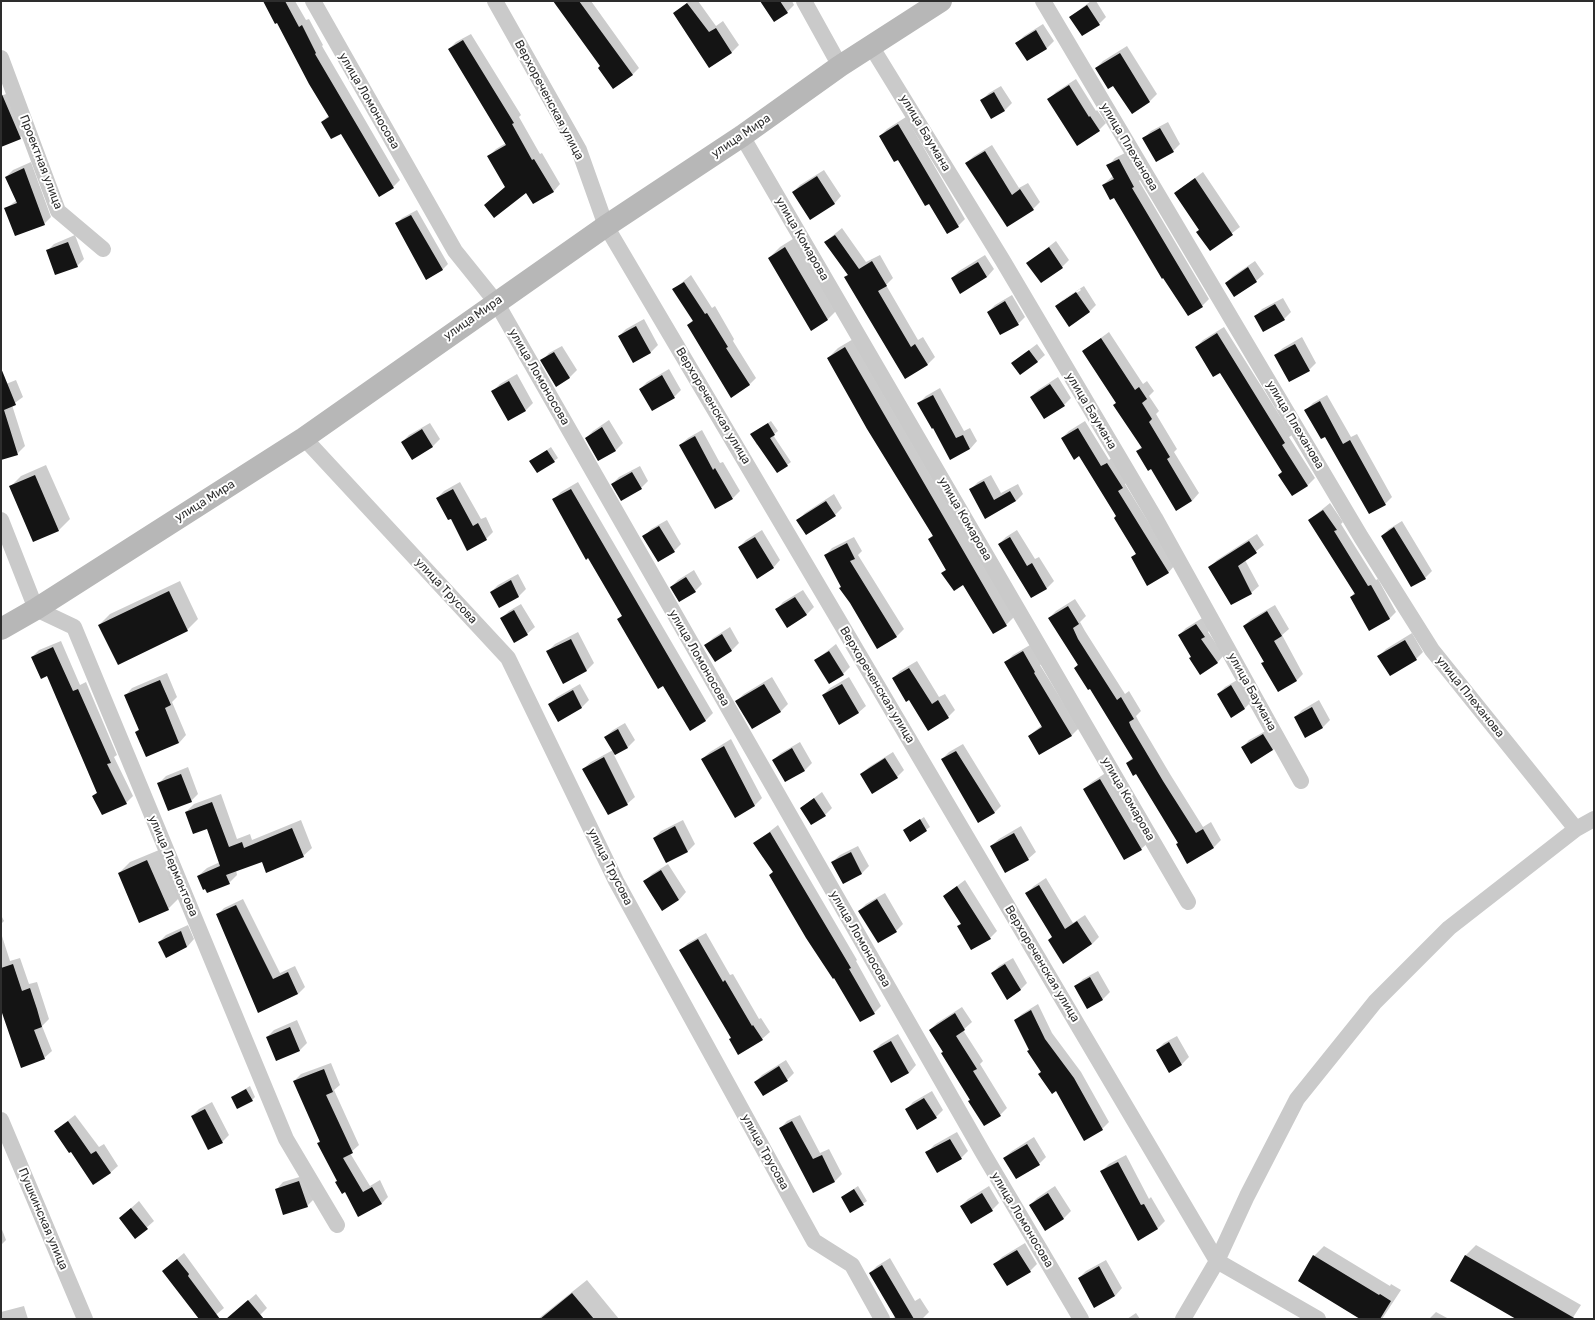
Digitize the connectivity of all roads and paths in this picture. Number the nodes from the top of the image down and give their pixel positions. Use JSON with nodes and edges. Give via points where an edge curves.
{"nodes":[{"id":1,"x":313,"y":1,"type":"edge"},
{"id":2,"x":495,"y":1,"type":"edge"},
{"id":3,"x":804,"y":1,"type":"edge"},
{"id":4,"x":940,"y":1,"type":"edge"},
{"id":5,"x":1043,"y":1,"type":"edge"},
{"id":6,"x":871,"y":46,"type":"junction"},
{"id":7,"x":1,"y":58,"type":"edge"},
{"id":8,"x":840,"y":66,"type":"junction"},
{"id":9,"x":742,"y":136,"type":"junction"},
{"id":10,"x":606,"y":226,"type":"junction"},
{"id":11,"x":103,"y":249,"type":"dead end"},
{"id":12,"x":496,"y":302,"type":"junction"},
{"id":13,"x":304,"y":438,"type":"junction"},
{"id":14,"x":1,"y":520,"type":"edge"},
{"id":15,"x":36,"y":609,"type":"junction"},
{"id":16,"x":1,"y":629,"type":"edge"},
{"id":17,"x":1301,"y":781,"type":"dead end"},
{"id":18,"x":1594,"y":819,"type":"edge"},
{"id":19,"x":1576,"y":829,"type":"junction"},
{"id":20,"x":1188,"y":902,"type":"dead end"},
{"id":21,"x":1,"y":1120,"type":"edge"},
{"id":22,"x":337,"y":1225,"type":"dead end"},
{"id":23,"x":1217,"y":1262,"type":"junction"},
{"id":24,"x":85,"y":1319,"type":"edge"},
{"id":25,"x":882,"y":1319,"type":"edge"},
{"id":26,"x":1081,"y":1319,"type":"edge"},
{"id":27,"x":1183,"y":1319,"type":"edge"},
{"id":28,"x":1318,"y":1319,"type":"edge"}],
"edges":[{"from":1,"to":12,"type":"street","name":"улица Ломоносова","via":[[455,251]]},
{"from":2,"to":10,"type":"street","name":"Верхореченская улица","via":[[578,150]]},
{"from":3,"to":8,"type":"street"},
{"from":4,"to":6,"type":"street","name":"улица Мира"},
{"from":5,"to":19,"type":"street","name":"улица Плеханова","via":[[1357,530],[1432,650]]},
{"from":6,"to":8,"type":"street","name":"улица Мира"},
{"from":6,"to":17,"type":"street","name":"улица Баумана","via":[[1003,261],[1155,518]]},
{"from":7,"to":11,"type":"street","name":"Проектная улица","via":[[58,211]]},
{"from":8,"to":9,"type":"street","name":"улица Мира"},
{"from":9,"to":10,"type":"street","name":"улица Мира"},
{"from":9,"to":20,"type":"street","name":"улица Комарова"},
{"from":10,"to":12,"type":"street","name":"улица Мира"},
{"from":10,"to":23,"type":"street","name":"Верхореченская улица"},
{"from":12,"to":13,"type":"street","name":"улица Мира"},
{"from":12,"to":26,"type":"street","name":"улица Ломоносова","via":[[975,1139]]},
{"from":13,"to":15,"type":"street","name":"улица Мира"},
{"from":13,"to":25,"type":"street","name":"улица Трусова","via":[[508,658],[616,881],[814,1241],[852,1265]]},
{"from":14,"to":15,"type":"street"},
{"from":15,"to":16,"type":"street","name":"улица Мира"},
{"from":15,"to":22,"type":"street","name":"улица Лермонтова","via":[[74,628],[286,1139]]},
{"from":18,"to":19,"type":"street"},
{"from":19,"to":23,"type":"street","via":[[1449,928],[1375,1002],[1297,1099],[1247,1196]]},
{"from":21,"to":24,"type":"street","name":"Пушкинская улица"},
{"from":23,"to":27,"type":"street"},
{"from":23,"to":28,"type":"street"}]}
